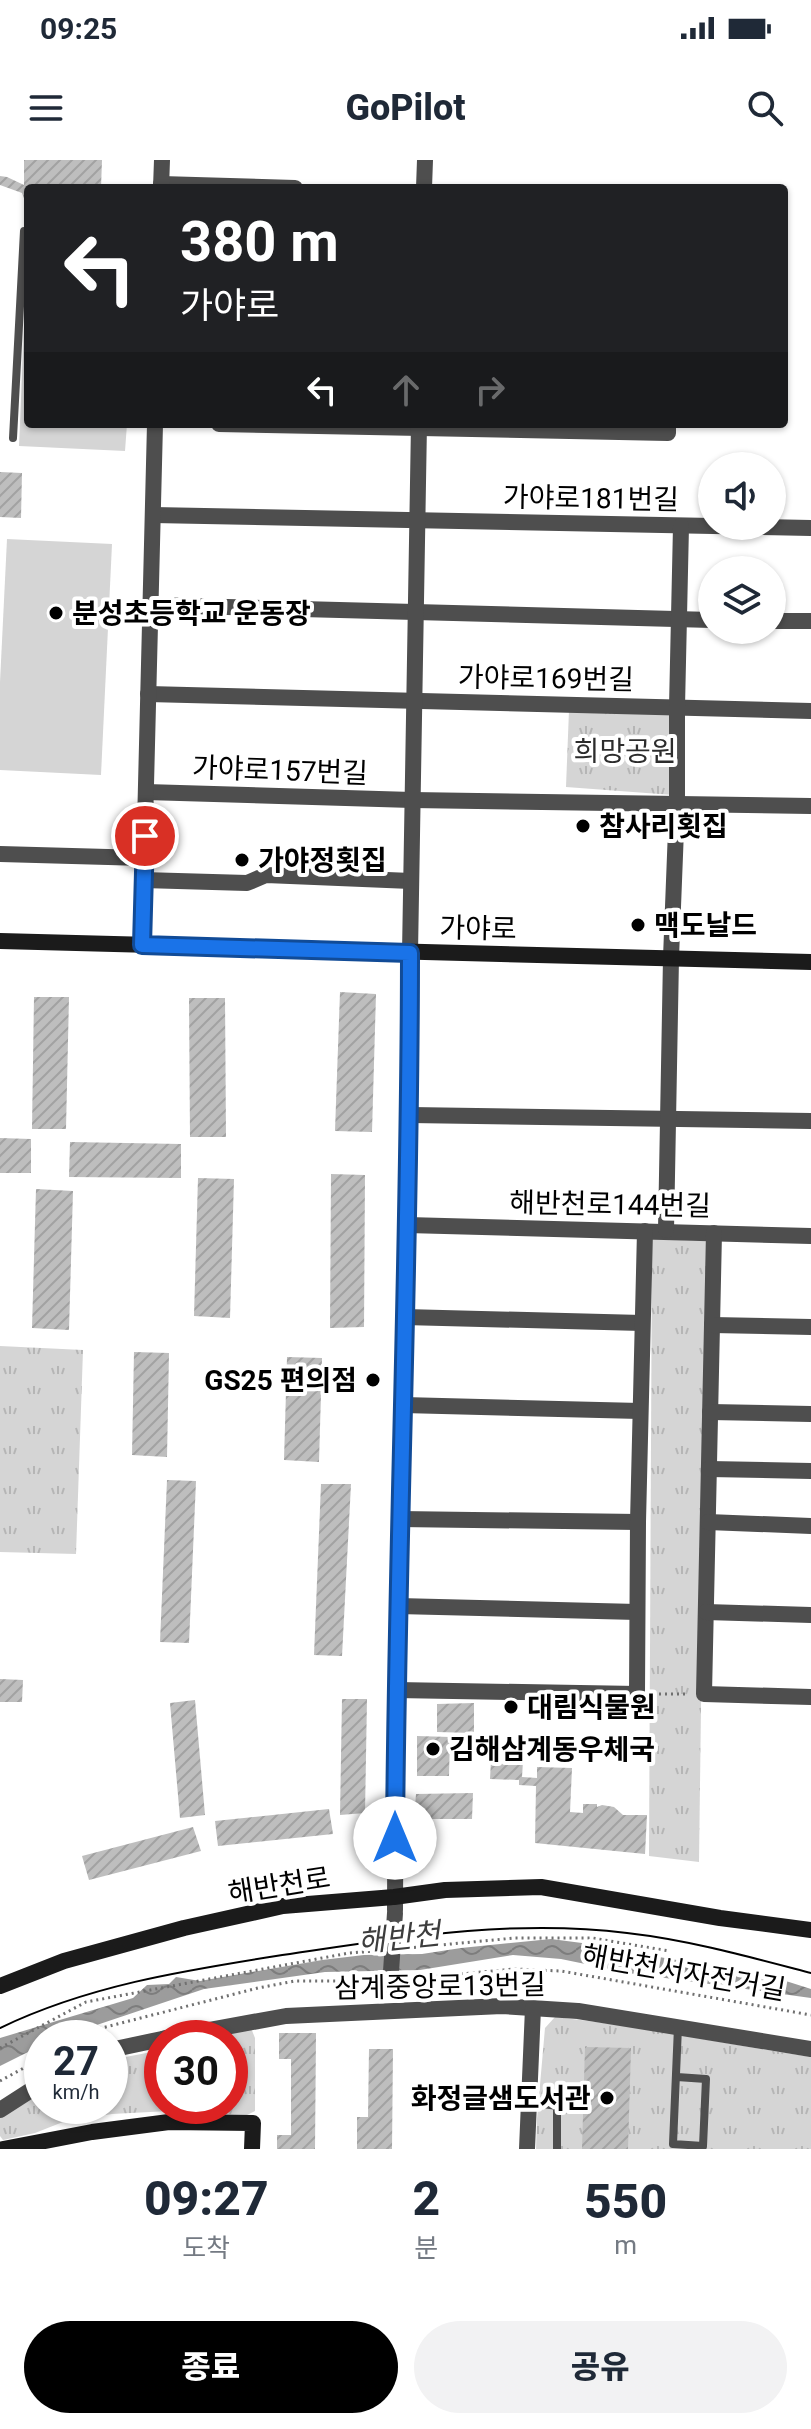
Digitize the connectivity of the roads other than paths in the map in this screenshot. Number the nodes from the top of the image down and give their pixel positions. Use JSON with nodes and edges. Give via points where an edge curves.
{"nodes":[{"id":1,"x":162,"y":160,"type":"edge"},
{"id":2,"x":425,"y":160,"type":"edge"},
{"id":3,"x":161,"y":184,"type":"edge"},
{"id":4,"x":424,"y":184,"type":"edge"},
{"id":5,"x":24,"y":231,"type":"edge"},
{"id":6,"x":155,"y":428,"type":"edge"},
{"id":7,"x":419,"y":428,"type":"edge"},
{"id":8,"x":585,"y":428,"type":"edge"},
{"id":9,"x":668,"y":429,"type":"edge"},
{"id":10,"x":13,"y":438,"type":"dead end"},
{"id":11,"x":153,"y":515,"type":"junction"},
{"id":12,"x":417,"y":521,"type":"junction"},
{"id":13,"x":681,"y":526,"type":"junction"},
{"id":14,"x":811,"y":528,"type":"edge"},
{"id":15,"x":151,"y":605,"type":"junction"},
{"id":16,"x":415,"y":613,"type":"junction"},
{"id":17,"x":678,"y":619,"type":"junction"},
{"id":18,"x":698,"y":620,"type":"edge"},
{"id":19,"x":786,"y":621,"type":"edge"},
{"id":20,"x":811,"y":621,"type":"edge"},
{"id":21,"x":148,"y":694,"type":"junction"},
{"id":22,"x":414,"y":701,"type":"junction"},
{"id":23,"x":677,"y":707,"type":"junction"},
{"id":24,"x":811,"y":711,"type":"edge"},
{"id":25,"x":146,"y":792,"type":"junction"},
{"id":26,"x":412,"y":800,"type":"junction"},
{"id":27,"x":677,"y":804,"type":"junction"},
{"id":28,"x":811,"y":806,"type":"edge"},
{"id":29,"x":0,"y":854,"type":"edge"},
{"id":30,"x":144,"y":858,"type":"junction"},
{"id":31,"x":143,"y":880,"type":"junction"},
{"id":32,"x":411,"y":881,"type":"junction"},
{"id":33,"x":0,"y":941,"type":"edge"},
{"id":34,"x":142,"y":945,"type":"junction"},
{"id":35,"x":410,"y":953,"type":"junction"},
{"id":36,"x":671,"y":958,"type":"junction"},
{"id":37,"x":811,"y":962,"type":"edge"},
{"id":38,"x":410,"y":1115,"type":"junction"},
{"id":39,"x":669,"y":1119,"type":"junction"},
{"id":40,"x":811,"y":1121,"type":"edge"},
{"id":41,"x":407,"y":1225,"type":"junction"},
{"id":42,"x":666,"y":1230,"type":"junction"},
{"id":43,"x":645,"y":1231,"type":"junction"},
{"id":44,"x":714,"y":1233,"type":"junction"},
{"id":45,"x":811,"y":1236,"type":"edge"},
{"id":46,"x":404,"y":1317,"type":"junction"},
{"id":47,"x":642,"y":1323,"type":"junction"},
{"id":48,"x":712,"y":1325,"type":"junction"},
{"id":49,"x":811,"y":1327,"type":"edge"},
{"id":50,"x":403,"y":1405,"type":"junction"},
{"id":51,"x":640,"y":1411,"type":"junction"},
{"id":52,"x":710,"y":1412,"type":"junction"},
{"id":53,"x":811,"y":1414,"type":"edge"},
{"id":54,"x":709,"y":1469,"type":"junction"},
{"id":55,"x":811,"y":1471,"type":"edge"},
{"id":56,"x":399,"y":1519,"type":"junction"},
{"id":57,"x":638,"y":1522,"type":"junction"},
{"id":58,"x":708,"y":1522,"type":"junction"},
{"id":59,"x":811,"y":1526,"type":"edge"},
{"id":60,"x":398,"y":1606,"type":"junction"},
{"id":61,"x":637,"y":1612,"type":"junction"},
{"id":62,"x":706,"y":1612,"type":"junction"},
{"id":63,"x":811,"y":1615,"type":"edge"},
{"id":64,"x":396,"y":1690,"type":"junction"},
{"id":65,"x":811,"y":1697,"type":"edge"},
{"id":66,"x":395,"y":1905,"type":"junction"},
{"id":67,"x":811,"y":1930,"type":"edge"},
{"id":68,"x":0,"y":1986,"type":"edge"},
{"id":69,"x":533,"y":2008,"type":"junction"},
{"id":70,"x":389,"y":2011,"type":"junction"},
{"id":71,"x":248,"y":2023,"type":"edge"},
{"id":72,"x":678,"y":2027,"type":"junction"},
{"id":73,"x":811,"y":2049,"type":"edge"},
{"id":74,"x":677,"y":2077,"type":"junction"},
{"id":75,"x":24,"y":2095,"type":"edge"},
{"id":76,"x":529,"y":2102,"type":"junction"},
{"id":77,"x":0,"y":2110,"type":"edge"},
{"id":78,"x":3,"y":2149,"type":"edge"},
{"id":79,"x":252,"y":2149,"type":"edge"},
{"id":80,"x":527,"y":2149,"type":"edge"},
{"id":81,"x":557,"y":2149,"type":"edge"}],
"edges":[{"from":1,"to":3,"type":"street"},
{"from":2,"to":4,"type":"street"},
{"from":5,"to":10,"type":"lane"},
{"from":6,"to":11,"type":"street"},
{"from":7,"to":12,"type":"street"},
{"from":8,"to":9,"type":"street"},
{"from":11,"to":12,"type":"street"},
{"from":11,"to":15,"type":"street"},
{"from":12,"to":13,"type":"street","name":"가야로181번길"},
{"from":12,"to":16,"type":"street"},
{"from":13,"to":14,"type":"street","name":"가야로181번길"},
{"from":13,"to":17,"type":"street"},
{"from":15,"to":16,"type":"street"},
{"from":15,"to":21,"type":"street"},
{"from":16,"to":17,"type":"street"},
{"from":16,"to":22,"type":"street"},
{"from":17,"to":18,"type":"street"},
{"from":17,"to":23,"type":"street"},
{"from":19,"to":20,"type":"street"},
{"from":21,"to":22,"type":"street"},
{"from":21,"to":25,"type":"street"},
{"from":22,"to":23,"type":"street","name":"가야로169번길"},
{"from":22,"to":26,"type":"street"},
{"from":23,"to":24,"type":"street"},
{"from":23,"to":27,"type":"street"},
{"from":25,"to":26,"type":"street","name":"가야로157번길"},
{"from":25,"to":30,"type":"street"},
{"from":26,"to":27,"type":"street"},
{"from":26,"to":32,"type":"street"},
{"from":27,"to":28,"type":"street"},
{"from":27,"to":36,"type":"street"},
{"from":29,"to":30,"type":"street"},
{"from":30,"to":31,"type":"street"},
{"from":31,"to":32,"type":"street","via":[[247,883],[266,875]]},
{"from":31,"to":34,"type":"street"},
{"from":32,"to":35,"type":"street"},
{"from":33,"to":34,"type":"street","name":"가야로"},
{"from":34,"to":35,"type":"street","name":"가야로"},
{"from":35,"to":36,"type":"street","name":"가야로"},
{"from":35,"to":38,"type":"street"},
{"from":36,"to":37,"type":"street","name":"가야로"},
{"from":36,"to":39,"type":"street"},
{"from":38,"to":39,"type":"street"},
{"from":38,"to":41,"type":"street"},
{"from":39,"to":40,"type":"street"},
{"from":39,"to":42,"type":"street"},
{"from":41,"to":43,"type":"street","name":"해반천로144번길"},
{"from":41,"to":46,"type":"street"},
{"from":42,"to":43,"type":"street","name":"해반천로144번길"},
{"from":42,"to":44,"type":"street","name":"해반천로144번길"},
{"from":43,"to":47,"type":"street"},
{"from":44,"to":45,"type":"street","name":"해반천로144번길"},
{"from":44,"to":48,"type":"street"},
{"from":46,"to":47,"type":"street"},
{"from":46,"to":50,"type":"street"},
{"from":47,"to":51,"type":"street"},
{"from":48,"to":49,"type":"street"},
{"from":48,"to":52,"type":"street"},
{"from":50,"to":51,"type":"street"},
{"from":50,"to":56,"type":"street"},
{"from":51,"to":57,"type":"street"},
{"from":52,"to":53,"type":"street"},
{"from":52,"to":54,"type":"street"},
{"from":54,"to":55,"type":"street"},
{"from":54,"to":58,"type":"street"},
{"from":56,"to":57,"type":"street"},
{"from":56,"to":60,"type":"street"},
{"from":57,"to":61,"type":"street"},
{"from":58,"to":59,"type":"street"},
{"from":58,"to":62,"type":"street"},
{"from":60,"to":61,"type":"street"},
{"from":60,"to":64,"type":"street"},
{"from":61,"to":64,"type":"street","via":[[637,1694]]},
{"from":62,"to":63,"type":"street"},
{"from":62,"to":65,"type":"street","via":[[704,1694]]},
{"from":64,"to":66,"type":"street"},
{"from":66,"to":67,"type":"street","name":"해반천로","via":[[445,1890],[541,1887]]},
{"from":66,"to":68,"type":"street","name":"해반천로","via":[[283,1906],[64,1961]]},
{"from":66,"to":70,"type":"street","bridge":true},
{"from":69,"to":70,"type":"street","name":"삼계중앙로13번길"},
{"from":69,"to":72,"type":"street","name":"삼계중앙로13번길"},
{"from":69,"to":76,"type":"street"},
{"from":70,"to":71,"type":"street","name":"삼계중앙로13번길"},
{"from":72,"to":73,"type":"street","name":"삼계중앙로13번길"},
{"from":72,"to":74,"type":"lane"},
{"from":74,"to":74,"type":"lane","via":[[673,2144],[703,2146],[706,2079]]},
{"from":75,"to":77,"type":"street"},
{"from":76,"to":80,"type":"street"},
{"from":76,"to":81,"type":"lane","via":[[557,2106]]},
{"from":78,"to":79,"type":"street","via":[[169,2122],[253,2123]]}]}
